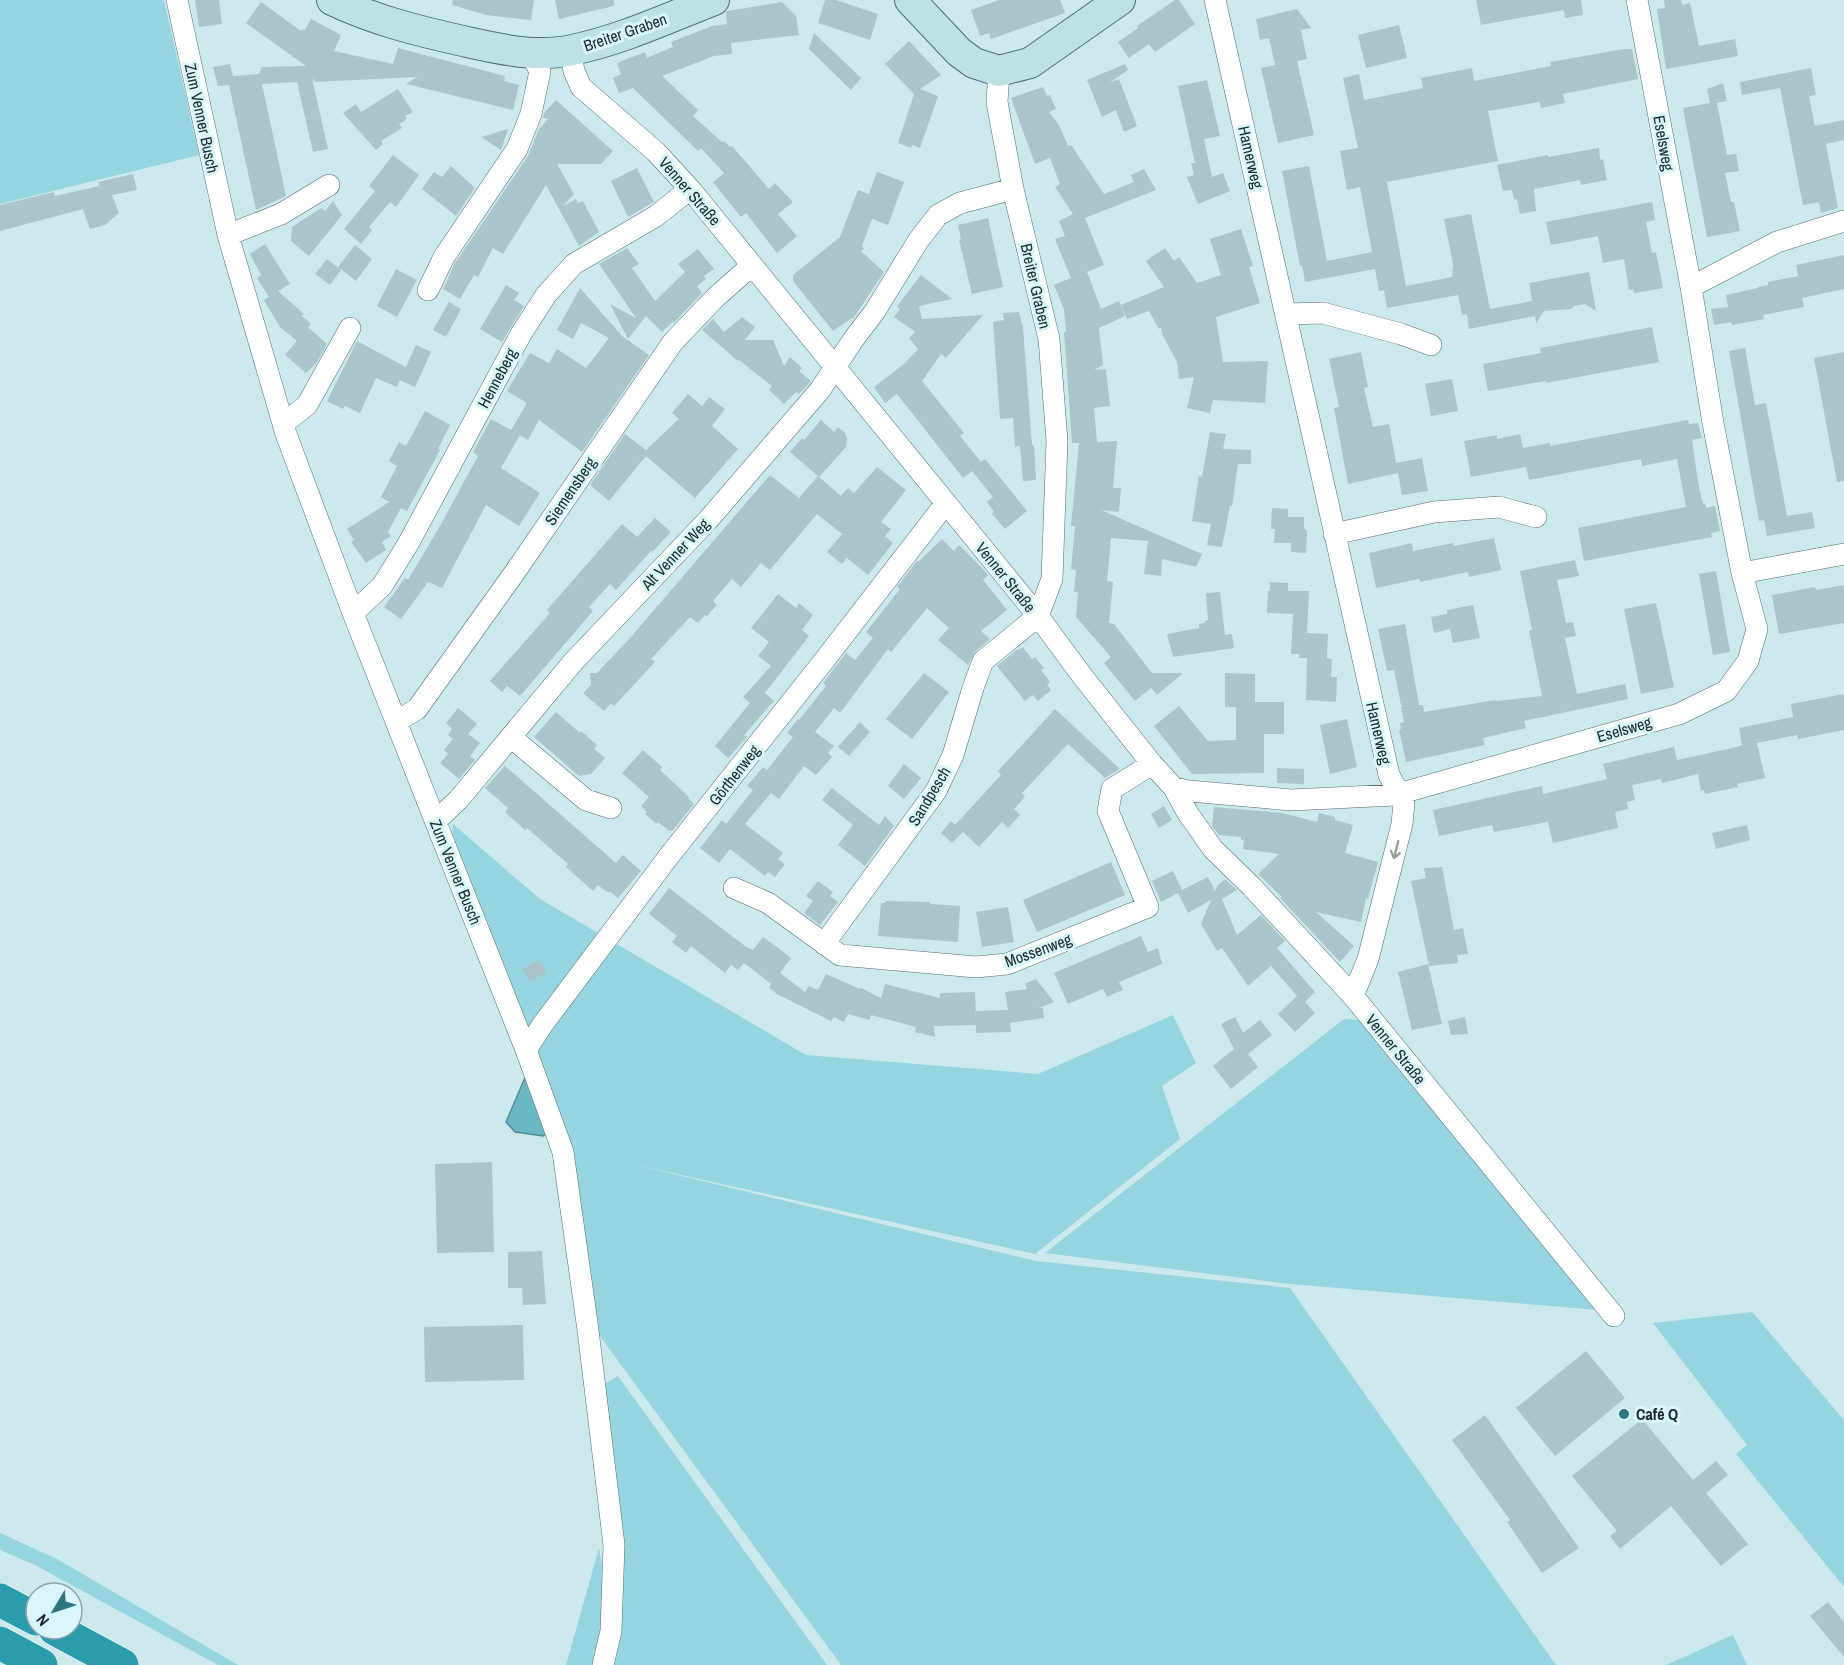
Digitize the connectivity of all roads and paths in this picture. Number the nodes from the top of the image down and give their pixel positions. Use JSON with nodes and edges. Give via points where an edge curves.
{"nodes":[{"id":1,"x":177,"y":0,"type":"edge"},
{"id":2,"x":332,"y":0,"type":"edge"},
{"id":3,"x":714,"y":0,"type":"edge"},
{"id":4,"x":910,"y":0,"type":"edge"},
{"id":5,"x":1119,"y":0,"type":"edge"},
{"id":6,"x":1215,"y":0,"type":"edge"},
{"id":7,"x":1637,"y":0,"type":"edge"},
{"id":8,"x":570,"y":51,"type":"junction"},
{"id":9,"x":530,"y":53,"type":"junction"},
{"id":10,"x":999,"y":71,"type":"junction"},
{"id":11,"x":329,"y":185,"type":"dead end"},
{"id":12,"x":690,"y":189,"type":"junction"},
{"id":13,"x":1013,"y":189,"type":"junction"},
{"id":14,"x":1844,"y":221,"type":"edge"},
{"id":15,"x":228,"y":235,"type":"junction"},
{"id":16,"x":752,"y":264,"type":"junction"},
{"id":17,"x":1691,"y":287,"type":"junction"},
{"id":18,"x":428,"y":290,"type":"dead end"},
{"id":19,"x":1286,"y":314,"type":"junction"},
{"id":20,"x":350,"y":328,"type":"dead end"},
{"id":21,"x":1431,"y":345,"type":"dead end"},
{"id":22,"x":835,"y":368,"type":"junction"},
{"id":23,"x":283,"y":424,"type":"junction"},
{"id":24,"x":946,"y":503,"type":"junction"},
{"id":25,"x":1536,"y":517,"type":"dead end"},
{"id":26,"x":1334,"y":534,"type":"junction"},
{"id":27,"x":1844,"y":554,"type":"edge"},
{"id":28,"x":1742,"y":573,"type":"junction"},
{"id":29,"x":353,"y":613,"type":"junction"},
{"id":30,"x":1038,"y":616,"type":"junction"},
{"id":31,"x":396,"y":722,"type":"junction"},
{"id":32,"x":512,"y":738,"type":"junction"},
{"id":33,"x":1152,"y":764,"type":"junction"},
{"id":34,"x":1174,"y":788,"type":"junction"},
{"id":35,"x":1397,"y":794,"type":"junction"},
{"id":36,"x":611,"y":808,"type":"dead end"},
{"id":37,"x":436,"y":820,"type":"junction"},
{"id":38,"x":734,"y":888,"type":"dead end"},
{"id":39,"x":824,"y":944,"type":"junction"},
{"id":40,"x":1353,"y":996,"type":"junction"},
{"id":41,"x":526,"y":1050,"type":"junction"},
{"id":42,"x":1614,"y":1316,"type":"dead end"},
{"id":43,"x":0,"y":1600,"type":"edge"},
{"id":44,"x":24,"y":1613,"type":"edge"},
{"id":45,"x":77,"y":1641,"type":"edge"},
{"id":46,"x":0,"y":1643,"type":"edge"},
{"id":47,"x":41,"y":1665,"type":"edge"},
{"id":48,"x":122,"y":1665,"type":"edge"},
{"id":49,"x":603,"y":1665,"type":"edge"}],
"edges":[{"from":1,"to":15,"type":"street","name":"Zum Venner Busch"},
{"from":2,"to":9,"type":"street","via":[[415,30]]},
{"from":3,"to":8,"type":"street","name":"Breiter Graben","via":[[609,41]]},
{"from":4,"to":10,"type":"street","via":[[959,52],[974,63]]},
{"from":5,"to":10,"type":"street","via":[[1030,63]]},
{"from":6,"to":19,"type":"street","name":"Hamerweg"},
{"from":7,"to":17,"type":"street","name":"Eselsweg"},
{"from":8,"to":9,"type":"street"},
{"from":8,"to":12,"type":"street","name":"Venner Straße","via":[[581,87],[656,152]]},
{"from":9,"to":18,"type":"street","via":[[540,71],[531,114],[518,149],[444,257]]},
{"from":10,"to":13,"type":"street","name":"Breiter Graben","via":[[997,102]]},
{"from":11,"to":15,"type":"street","via":[[281,214]]},
{"from":12,"to":16,"type":"street","name":"Venner Straße"},
{"from":12,"to":29,"type":"street","name":"Henneberg","via":[[656,216],[574,264],[546,295],[408,544],[382,586]]},
{"from":13,"to":22,"type":"street","via":[[960,202],[938,215]]},
{"from":13,"to":30,"type":"street","name":"Breiter Graben","via":[[1048,339],[1057,441],[1052,579]]},
{"from":14,"to":17,"type":"street","via":[[1777,242]]},
{"from":15,"to":23,"type":"street","name":"Zum Venner Busch"},
{"from":16,"to":22,"type":"street","name":"Venner Straße"},
{"from":16,"to":31,"type":"street","name":"Siemensberg","via":[[674,342],[417,709]]},
{"from":17,"to":28,"type":"street","name":"Eselsweg"},
{"from":19,"to":21,"type":"street","via":[[1323,313]]},
{"from":19,"to":26,"type":"street","name":"Hamerweg"},
{"from":20,"to":23,"type":"street","via":[[307,405]]},
{"from":22,"to":24,"type":"street","name":"Venner Straße"},
{"from":22,"to":32,"type":"street","name":"Alt Venner Weg","via":[[708,520],[574,661]]},
{"from":23,"to":29,"type":"street","name":"Zum Venner Busch"},
{"from":24,"to":30,"type":"street","name":"Venner Straße"},
{"from":24,"to":41,"type":"street","name":"Görthenweg","via":[[669,856]]},
{"from":25,"to":26,"type":"street","via":[[1499,507],[1434,512]]},
{"from":26,"to":35,"type":"street","name":"Hamerweg","via":[[1389,775]]},
{"from":27,"to":28,"type":"street"},
{"from":28,"to":35,"type":"street","name":"Eselsweg","via":[[1757,629],[1748,661],[1726,691],[1679,714]]},
{"from":29,"to":31,"type":"street","name":"Zum Venner Busch"},
{"from":30,"to":33,"type":"street","name":"Venner Straße"},
{"from":30,"to":39,"type":"street","name":"Sandpesch","via":[[983,661],[953,755],[936,791]]},
{"from":31,"to":37,"type":"street","name":"Zum Venner Busch"},
{"from":32,"to":36,"type":"street","via":[[586,800]]},
{"from":32,"to":37,"type":"street","name":"Alt Venner Weg"},
{"from":33,"to":34,"type":"street","name":"Venner Straße"},
{"from":33,"to":39,"type":"street","name":"Mossenweg","via":[[1112,789],[1108,811],[1148,907],[1007,964],[976,967],[840,955]]},
{"from":34,"to":35,"type":"street","via":[[1291,800]]},
{"from":34,"to":40,"type":"street","name":"Venner Straße","via":[[1213,849]]},
{"from":35,"to":40,"type":"street","name":"Hamerweg","one_way":true,"via":[[1404,803],[1402,824],[1368,960]]},
{"from":37,"to":41,"type":"street","name":"Zum Venner Busch"},
{"from":38,"to":39,"type":"street","name":"Mossenweg","via":[[768,903]]},
{"from":40,"to":42,"type":"street","name":"Venner Straße"},
{"from":41,"to":49,"type":"street","name":"Zum Venner Busch","via":[[563,1152],[588,1330],[614,1545],[611,1631]]},
{"from":43,"to":44,"type":"highway"},
{"from":45,"to":48,"type":"highway"},
{"from":46,"to":47,"type":"highway"}]}
